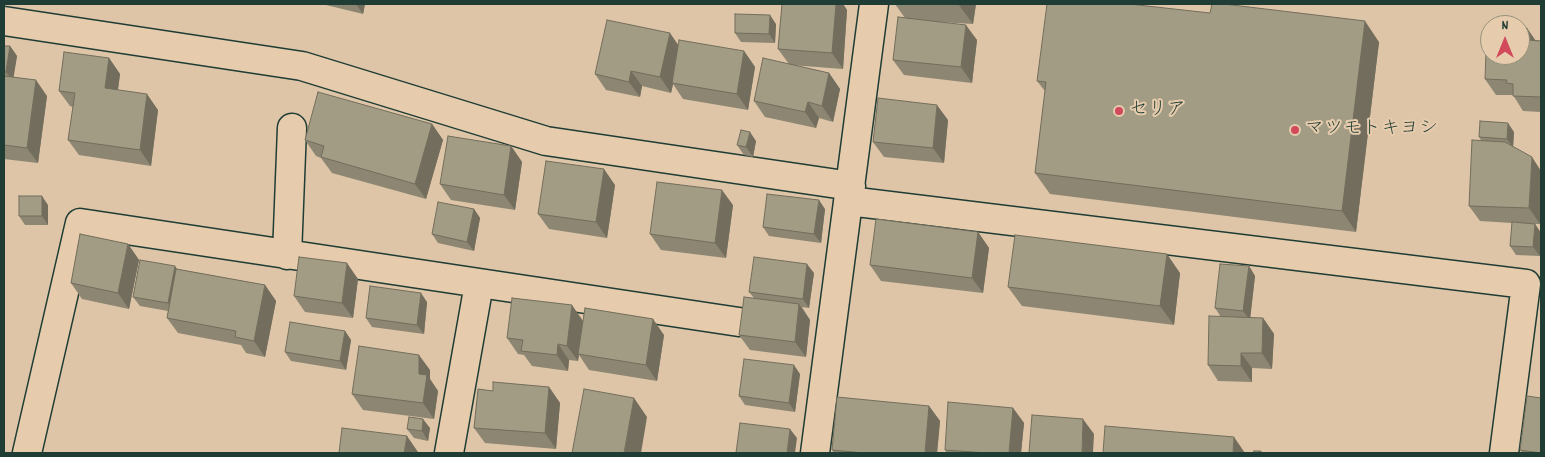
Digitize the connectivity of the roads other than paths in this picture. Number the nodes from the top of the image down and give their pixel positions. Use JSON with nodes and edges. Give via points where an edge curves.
{"nodes":[{"id":1,"x":874,"y":4,"type":"edge"},
{"id":2,"x":4,"y":21,"type":"edge"},
{"id":3,"x":292,"y":128,"type":"dead end"},
{"id":4,"x":850,"y":193,"type":"junction"},
{"id":5,"x":287,"y":255,"type":"junction"},
{"id":6,"x":479,"y":284,"type":"junction"},
{"id":7,"x":1533,"y":285,"type":"edge"},
{"id":8,"x":740,"y":322,"type":"edge"},
{"id":9,"x":27,"y":453,"type":"edge"},
{"id":10,"x":449,"y":453,"type":"edge"},
{"id":11,"x":816,"y":453,"type":"edge"},
{"id":12,"x":1504,"y":453,"type":"edge"}],
"edges":[{"from":1,"to":4,"type":"street"},
{"from":2,"to":4,"type":"street","via":[[302,66],[546,142]]},
{"from":3,"to":5,"type":"street"},
{"from":4,"to":7,"type":"street"},
{"from":4,"to":11,"type":"street"},
{"from":5,"to":6,"type":"street"},
{"from":5,"to":9,"type":"street","via":[[80,223]]},
{"from":6,"to":8,"type":"street"},
{"from":6,"to":10,"type":"street"},
{"from":7,"to":12,"type":"street"}]}
